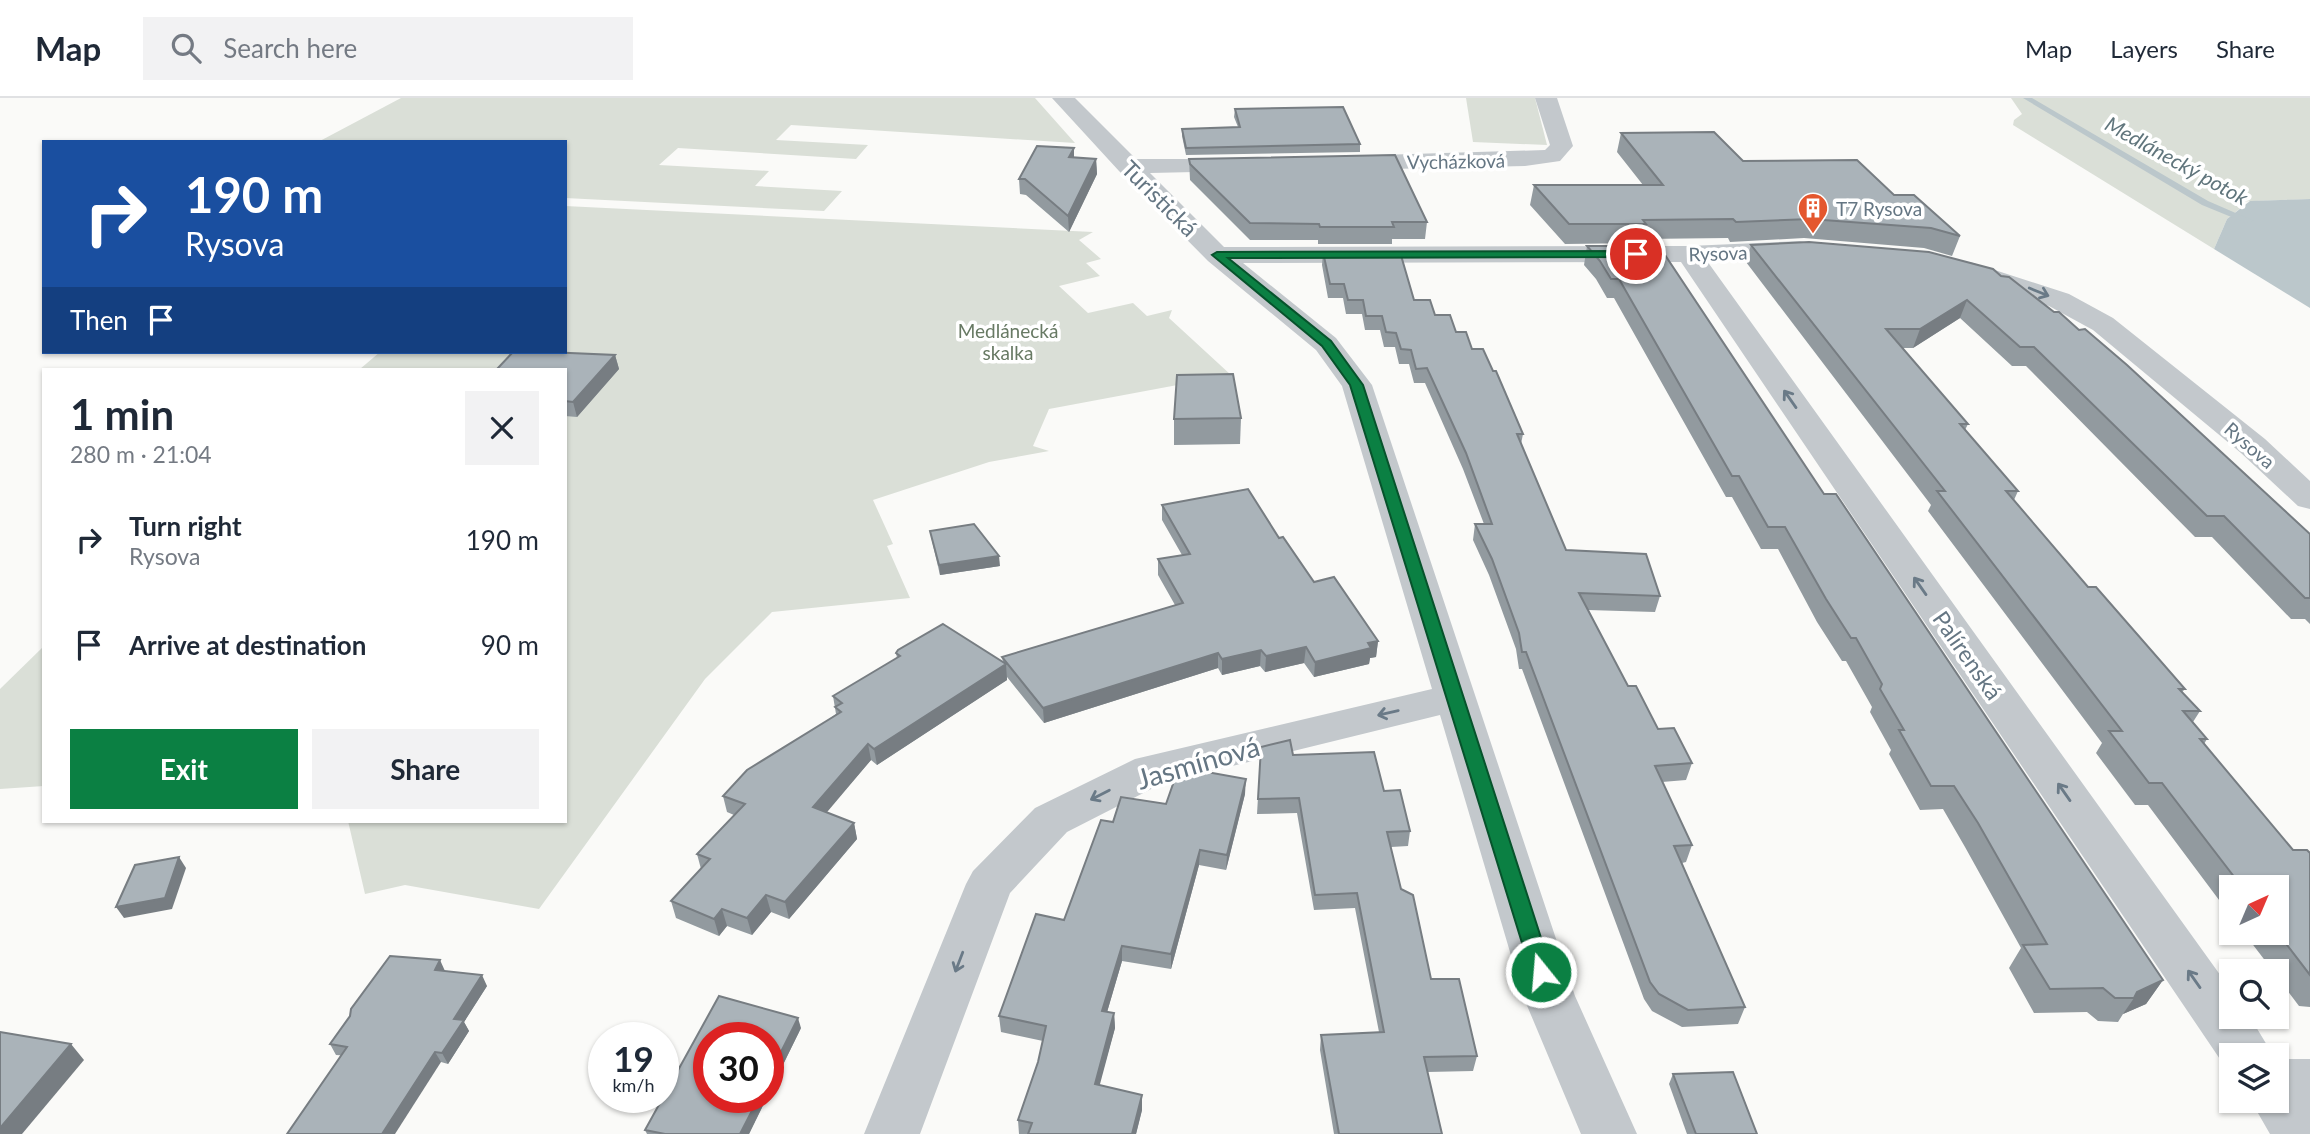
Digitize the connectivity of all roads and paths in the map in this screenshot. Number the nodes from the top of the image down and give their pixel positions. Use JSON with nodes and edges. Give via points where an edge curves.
{"nodes":[{"id":1,"x":1063,"y":98,"type":"edge"},
{"id":2,"x":1546,"y":98,"type":"edge"},
{"id":3,"x":1326,"y":163,"type":"edge"},
{"id":4,"x":1257,"y":164,"type":"edge"},
{"id":5,"x":1127,"y":166,"type":"junction"},
{"id":6,"x":1832,"y":250,"type":"edge"},
{"id":7,"x":1689,"y":254,"type":"junction"},
{"id":8,"x":1217,"y":255,"type":"junction"},
{"id":9,"x":1946,"y":264,"type":"edge"},
{"id":10,"x":2310,"y":499,"type":"edge"},
{"id":11,"x":1455,"y":697,"type":"junction"},
{"id":12,"x":2239,"y":1043,"type":"edge"},
{"id":13,"x":2289,"y":1083,"type":"edge"},
{"id":14,"x":2310,"y":1083,"type":"edge"},
{"id":15,"x":2287,"y":1113,"type":"edge"},
{"id":16,"x":892,"y":1134,"type":"edge"},
{"id":17,"x":1609,"y":1134,"type":"edge"},
{"id":18,"x":2301,"y":1134,"type":"edge"}],
"edges":[{"from":1,"to":5,"type":"street","name":"Turistická"},
{"from":2,"to":3,"type":"street","name":"Vycházková","via":[[1562,145],[1552,156]]},
{"from":4,"to":5,"type":"street"},
{"from":5,"to":8,"type":"street","name":"Turistická"},
{"from":6,"to":7,"type":"street","name":"Rysova"},
{"from":7,"to":8,"type":"street","name":"Rysova"},
{"from":12,"to":7,"type":"street","name":"Palírenská","one_way":true},
{"from":8,"to":11,"type":"street","name":"Turistická","via":[[1326,344],[1357,385]]},
{"from":9,"to":10,"type":"street","name":"Rysova","one_way":true,"via":[[2024,286],[2103,324],[2253,446]]},
{"from":11,"to":16,"type":"street","name":"Jasmínová","one_way":true,"via":[[1150,770],[1051,820],[990,884]]},
{"from":11,"to":17,"type":"street","name":"Turistická","via":[[1549,996]]},
{"from":13,"to":14,"type":"street"},
{"from":15,"to":18,"type":"street"}]}
